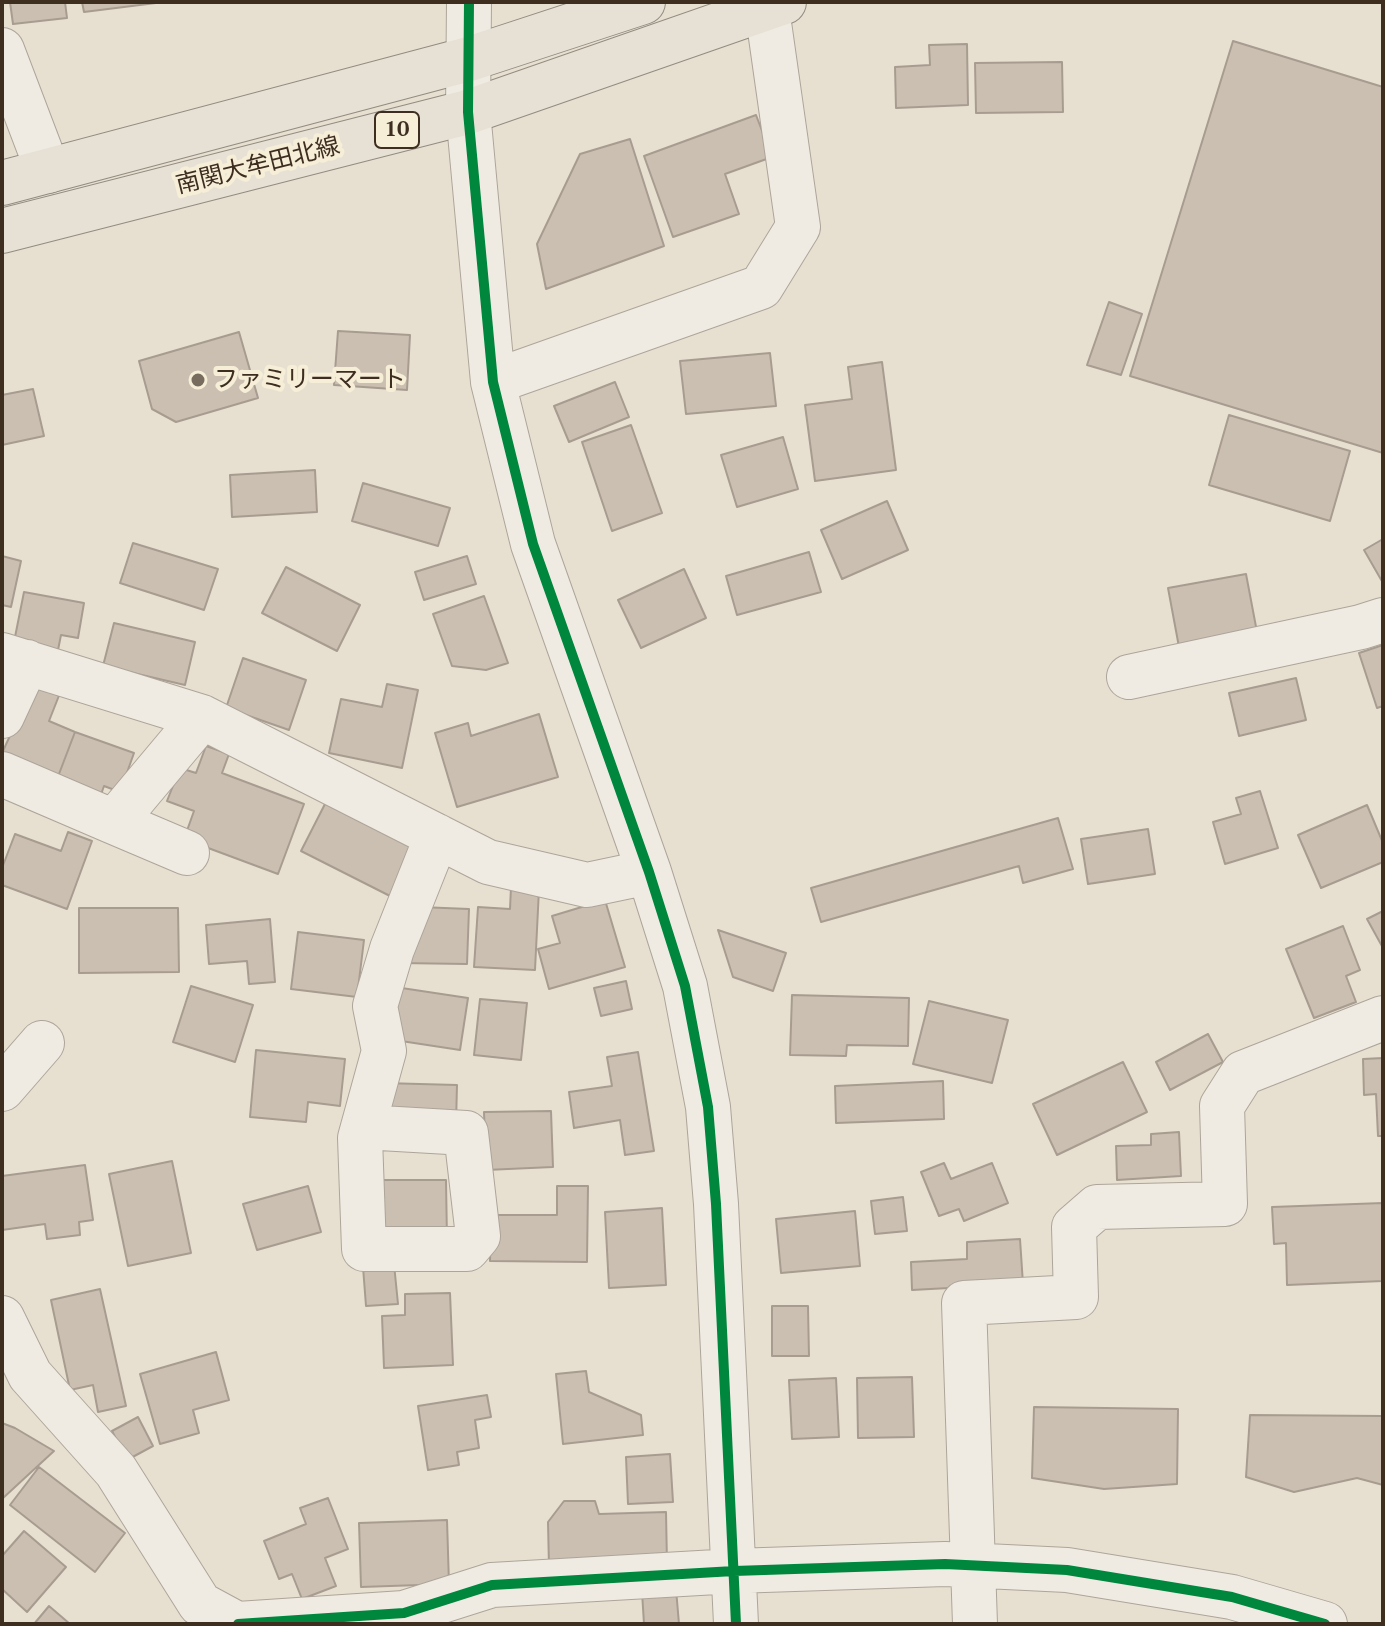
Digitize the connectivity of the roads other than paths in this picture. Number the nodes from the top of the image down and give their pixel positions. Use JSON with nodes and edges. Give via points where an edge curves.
{"nodes":[{"id":1,"x":469,"y":2,"type":"edge"},
{"id":2,"x":643,"y":2,"type":"edge"},
{"id":3,"x":773,"y":4,"type":"edge"},
{"id":4,"x":2,"y":50,"type":"edge"},
{"id":5,"x":469,"y":59,"type":"junction"},
{"id":6,"x":468,"y":112,"type":"junction"},
{"id":7,"x":48,"y":171,"type":"junction"},
{"id":8,"x":2,"y":183,"type":"edge"},
{"id":9,"x":2,"y":231,"type":"edge"},
{"id":10,"x":493,"y":382,"type":"junction"},
{"id":11,"x":1383,"y":620,"type":"edge"},
{"id":12,"x":14,"y":659,"type":"edge"},
{"id":13,"x":1129,"y":677,"type":"dead end"},
{"id":14,"x":2,"y":716,"type":"edge"},
{"id":15,"x":202,"y":717,"type":"junction"},
{"id":16,"x":2,"y":774,"type":"edge"},
{"id":17,"x":114,"y":822,"type":"junction"},
{"id":18,"x":437,"y":836,"type":"junction"},
{"id":19,"x":187,"y":853,"type":"dead end"},
{"id":20,"x":649,"y":872,"type":"junction"},
{"id":21,"x":1383,"y":1018,"type":"edge"},
{"id":22,"x":42,"y":1043,"type":"dead end"},
{"id":23,"x":2,"y":1089,"type":"edge"},
{"id":24,"x":363,"y":1127,"type":"dead end"},
{"id":25,"x":2,"y":1318,"type":"edge"},
{"id":26,"x":973,"y":1565,"type":"junction"},
{"id":27,"x":734,"y":1571,"type":"junction"},
{"id":28,"x":493,"y":1604,"type":"edge"},
{"id":29,"x":289,"y":1622,"type":"edge"},
{"id":30,"x":237,"y":1624,"type":"edge"},
{"id":31,"x":736,"y":1624,"type":"edge"},
{"id":32,"x":975,"y":1624,"type":"edge"},
{"id":33,"x":1325,"y":1624,"type":"edge"}],
"edges":[{"from":1,"to":5,"type":"street"},
{"from":2,"to":5,"type":"main road","name":"南関大牟田北線","number":"10"},
{"from":3,"to":6,"type":"main road","name":"南関大牟田北線","number":"10"},
{"from":3,"to":10,"type":"street","via":[[798,227],[761,287]]},
{"from":4,"to":7,"type":"street"},
{"from":5,"to":6,"type":"street"},
{"from":5,"to":7,"type":"main road","name":"南関大牟田北線","number":"10"},
{"from":6,"to":9,"type":"main road","name":"南関大牟田北線","number":"10"},
{"from":6,"to":10,"type":"street"},
{"from":7,"to":8,"type":"main road","name":"南関大牟田北線","number":"10"},
{"from":10,"to":20,"type":"street","via":[[533,544]]},
{"from":11,"to":13,"type":"street"},
{"from":12,"to":14,"type":"street"},
{"from":12,"to":15,"type":"street"},
{"from":15,"to":17,"type":"street"},
{"from":15,"to":18,"type":"street"},
{"from":16,"to":17,"type":"street"},
{"from":17,"to":19,"type":"street"},
{"from":18,"to":20,"type":"street","via":[[488,862],[587,885]]},
{"from":18,"to":24,"type":"street","via":[[375,1006],[384,1051]]},
{"from":20,"to":27,"type":"street","via":[[685,986],[708,1107]]},
{"from":21,"to":26,"type":"street","via":[[1243,1073],[1222,1106],[1225,1204],[1097,1207],[1074,1227],[1076,1297],[964,1303]]},
{"from":22,"to":23,"type":"street"},
{"from":25,"to":30,"type":"street","via":[[30,1375],[116,1471],[200,1604]]},
{"from":26,"to":27,"type":"street"},
{"from":26,"to":32,"type":"street"},
{"from":26,"to":33,"type":"street","via":[[1067,1570],[1232,1597]]},
{"from":27,"to":28,"type":"street"},
{"from":27,"to":31,"type":"street"},
{"from":28,"to":29,"type":"street"},
{"from":29,"to":30,"type":"street"}]}
